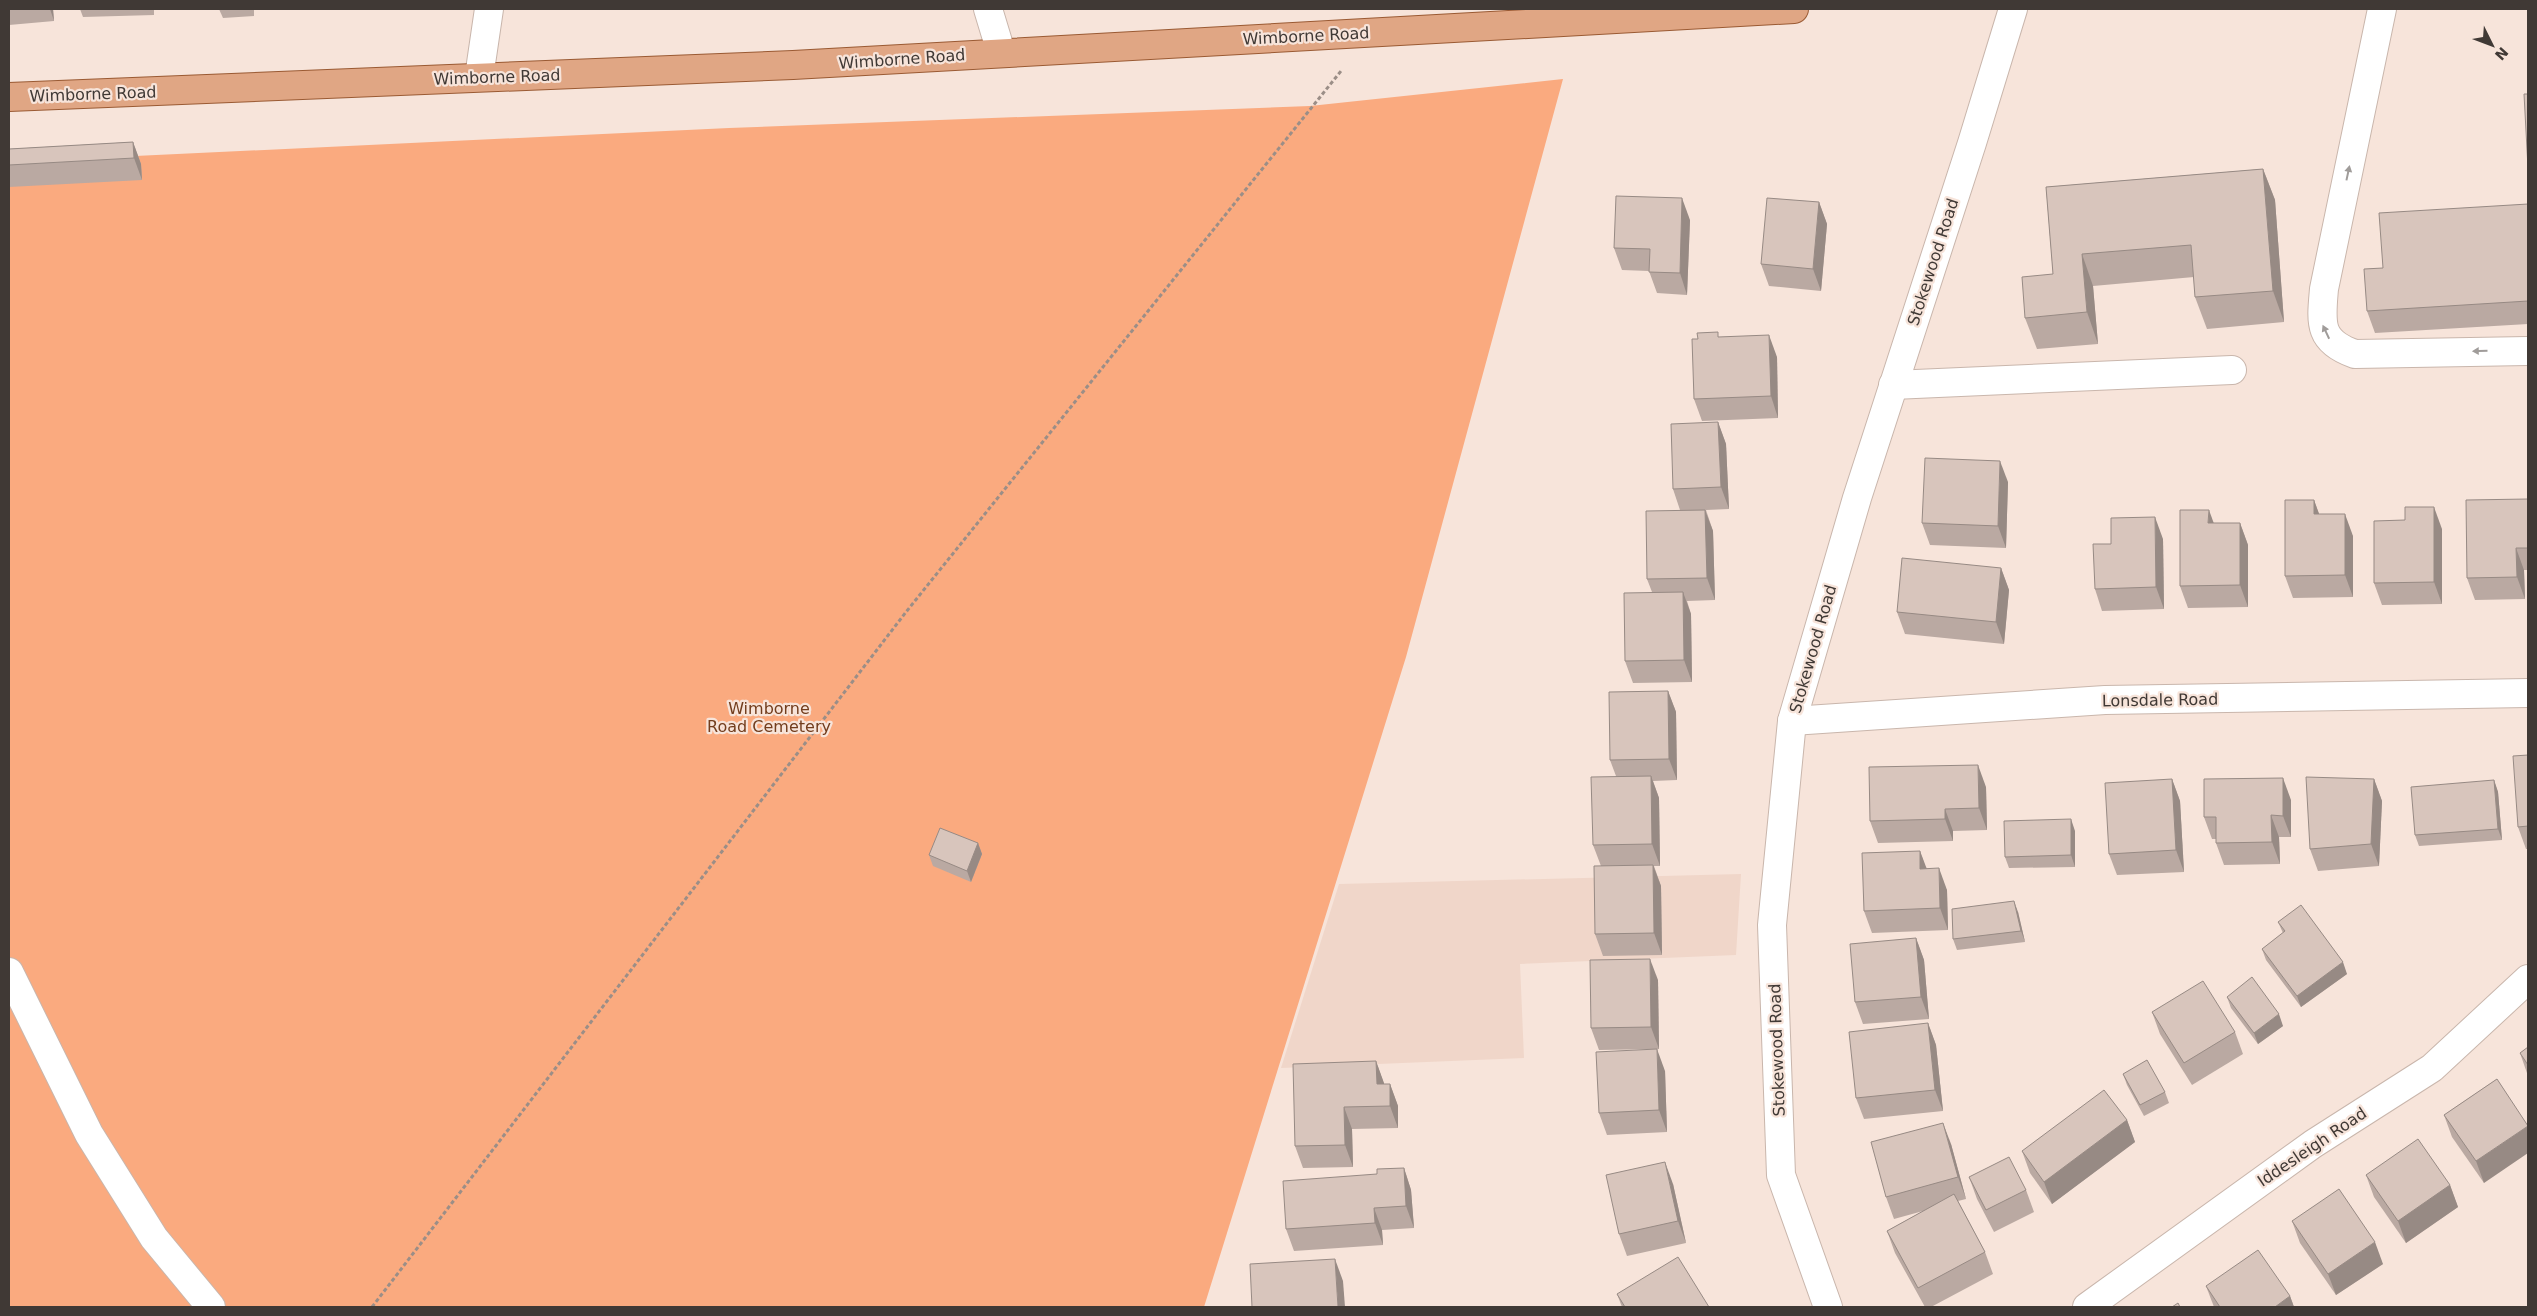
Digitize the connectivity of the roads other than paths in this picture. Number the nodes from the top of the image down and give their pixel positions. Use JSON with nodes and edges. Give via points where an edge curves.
{"nodes":[{"id":1,"x":489,"y":9,"type":"edge"},
{"id":2,"x":988,"y":9,"type":"edge"},
{"id":3,"x":1794,"y":9,"type":"edge"},
{"id":4,"x":2012,"y":9,"type":"edge"},
{"id":5,"x":2382,"y":9,"type":"edge"},
{"id":6,"x":1643,"y":13,"type":"edge"},
{"id":7,"x":1001,"y":52,"type":"junction"},
{"id":8,"x":479,"y":77,"type":"junction"},
{"id":9,"x":9,"y":97,"type":"edge"},
{"id":10,"x":2528,"y":350,"type":"edge"},
{"id":11,"x":2232,"y":370,"type":"dead end"},
{"id":12,"x":1893,"y":385,"type":"junction"},
{"id":13,"x":2528,"y":693,"type":"edge"},
{"id":14,"x":1792,"y":721,"type":"junction"},
{"id":15,"x":9,"y":972,"type":"edge"},
{"id":16,"x":2528,"y":979,"type":"edge"},
{"id":17,"x":211,"y":1307,"type":"edge"},
{"id":18,"x":1828,"y":1307,"type":"edge"},
{"id":19,"x":2087,"y":1307,"type":"edge"}],
"edges":[{"from":1,"to":8,"type":"street"},
{"from":2,"to":7,"type":"street"},
{"from":3,"to":6,"type":"main road","name":"Wimborne Road"},
{"from":4,"to":12,"type":"street","name":"Stokewood Road"},
{"from":10,"to":5,"type":"street","one_way":true,"via":[[2355,354],[2326,337],[2321,314],[2324,288]]},
{"from":6,"to":7,"type":"main road","name":"Wimborne Road","via":[[1374,32]]},
{"from":7,"to":8,"type":"main road","name":"Wimborne Road","via":[[793,65]]},
{"from":8,"to":9,"type":"main road","name":"Wimborne Road"},
{"from":11,"to":12,"type":"street"},
{"from":12,"to":14,"type":"street","name":"Stokewood Road"},
{"from":13,"to":14,"type":"street","name":"Lonsdale Road","via":[[2105,700]]},
{"from":14,"to":18,"type":"street","name":"Stokewood Road","via":[[1772,925],[1781,1175]]},
{"from":15,"to":17,"type":"street","via":[[89,1134],[154,1238]]},
{"from":16,"to":19,"type":"street","name":"Iddesleigh Road","via":[[2432,1068],[2313,1144]]}]}
